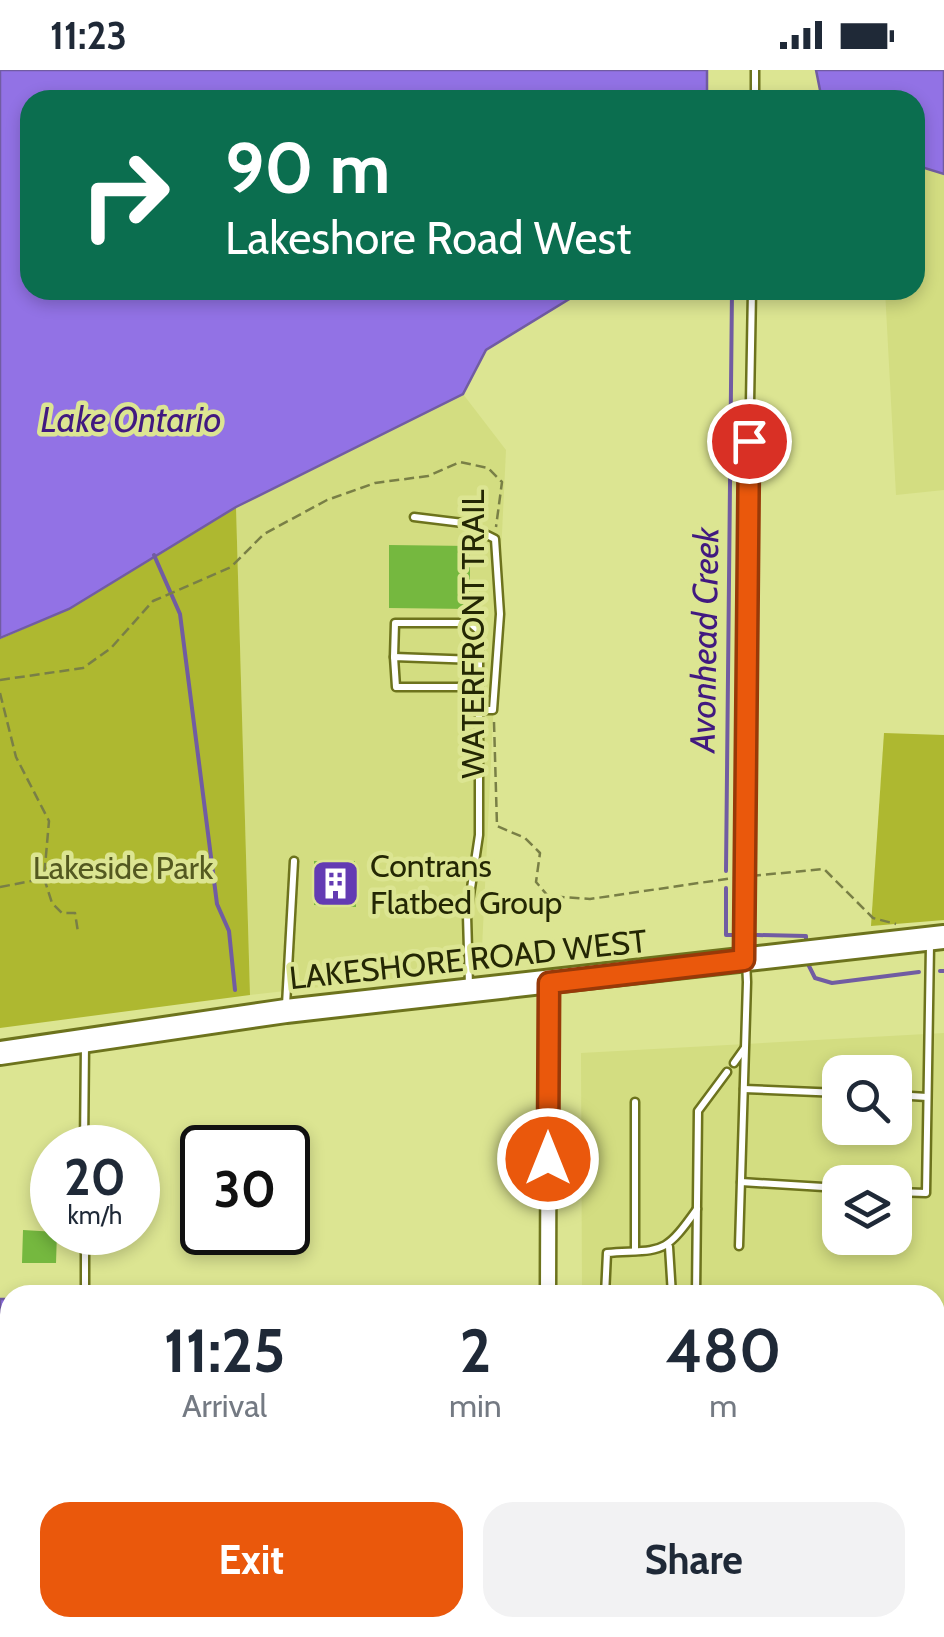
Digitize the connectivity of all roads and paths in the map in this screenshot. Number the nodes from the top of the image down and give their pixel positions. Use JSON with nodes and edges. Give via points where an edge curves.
{"nodes":[{"id":1,"x":752,"y":300,"type":"edge"},
{"id":2,"x":414,"y":517,"type":"dead end"},
{"id":3,"x":495,"y":539,"type":"junction"},
{"id":4,"x":394,"y":658,"type":"junction"},
{"id":5,"x":477,"y":660,"type":"junction"},
{"id":6,"x":0,"y":680,"type":"edge"},
{"id":7,"x":478,"y":687,"type":"junction"},
{"id":8,"x":0,"y":693,"type":"edge"},
{"id":9,"x":479,"y":710,"type":"junction"},
{"id":10,"x":493,"y":710,"type":"junction"},
{"id":11,"x":294,"y":861,"type":"dead end"},
{"id":12,"x":44,"y":878,"type":"junction"},
{"id":13,"x":0,"y":887,"type":"edge"},
{"id":14,"x":897,"y":925,"type":"dead end"},
{"id":15,"x":78,"y":932,"type":"dead end"},
{"id":16,"x":937,"y":938,"type":"edge"},
{"id":17,"x":744,"y":960,"type":"junction"},
{"id":18,"x":549,"y":983,"type":"junction"},
{"id":19,"x":469,"y":992,"type":"junction"},
{"id":20,"x":286,"y":1012,"type":"junction"},
{"id":21,"x":85,"y":1043,"type":"junction"},
{"id":22,"x":745,"y":1048,"type":"junction"},
{"id":23,"x":0,"y":1053,"type":"edge"},
{"id":24,"x":734,"y":1063,"type":"dead end"},
{"id":25,"x":727,"y":1072,"type":"dead end"},
{"id":26,"x":744,"y":1090,"type":"junction"},
{"id":27,"x":822,"y":1092,"type":"edge"},
{"id":28,"x":912,"y":1096,"type":"edge"},
{"id":29,"x":927,"y":1096,"type":"junction"},
{"id":30,"x":634,"y":1102,"type":"dead end"},
{"id":31,"x":84,"y":1125,"type":"edge"},
{"id":32,"x":741,"y":1182,"type":"junction"},
{"id":33,"x":822,"y":1187,"type":"edge"},
{"id":34,"x":912,"y":1193,"type":"edge"},
{"id":35,"x":697,"y":1208,"type":"junction"},
{"id":36,"x":669,"y":1246,"type":"junction"},
{"id":37,"x":739,"y":1246,"type":"dead end"},
{"id":38,"x":635,"y":1251,"type":"junction"},
{"id":39,"x":85,"y":1255,"type":"edge"},
{"id":40,"x":85,"y":1285,"type":"edge"},
{"id":41,"x":548,"y":1285,"type":"edge"},
{"id":42,"x":604,"y":1285,"type":"edge"},
{"id":43,"x":671,"y":1285,"type":"edge"},
{"id":44,"x":696,"y":1285,"type":"edge"}],
"edges":[{"from":1,"to":17,"type":"lane","bridge":true},
{"from":2,"to":3,"type":"lane","via":[[463,523]]},
{"from":3,"to":6,"type":"path","name":"WATERFRONT TRAIL","via":[[502,482],[488,468],[460,462],[428,476],[375,483],[327,500],[264,534],[231,568],[153,601],[83,668]]},
{"from":3,"to":10,"type":"lane","name":"WATERFRONT TRAIL","via":[[500,614]]},
{"from":4,"to":5,"type":"lane"},
{"from":4,"to":5,"type":"lane","via":[[396,624],[470,623],[478,631]]},
{"from":4,"to":7,"type":"lane","via":[[396,688]]},
{"from":5,"to":7,"type":"lane"},
{"from":7,"to":9,"type":"lane"},
{"from":8,"to":12,"type":"path","via":[[16,757],[50,821]]},
{"from":9,"to":10,"type":"lane"},
{"from":9,"to":19,"type":"lane","via":[[479,835],[466,915]]},
{"from":10,"to":14,"type":"path","name":"WATERFRONT TRAIL","via":[[498,826],[534,845],[540,854],[536,882],[548,896],[590,899],[814,868],[839,881],[873,918]]},
{"from":11,"to":20,"type":"lane"},
{"from":12,"to":13,"type":"path"},
{"from":12,"to":15,"type":"path","via":[[52,903],[62,913],[75,913]]},
{"from":16,"to":17,"type":"main road","name":"LAKESHORE ROAD WEST"},
{"from":16,"to":29,"type":"lane"},
{"from":17,"to":18,"type":"main road","name":"LAKESHORE ROAD WEST"},
{"from":17,"to":22,"type":"lane"},
{"from":18,"to":19,"type":"main road","name":"LAKESHORE ROAD WEST"},
{"from":18,"to":41,"type":"street"},
{"from":19,"to":20,"type":"main road","name":"LAKESHORE ROAD WEST"},
{"from":20,"to":21,"type":"main road","name":"LAKESHORE ROAD WEST"},
{"from":21,"to":23,"type":"main road","name":"LAKESHORE ROAD WEST"},
{"from":21,"to":31,"type":"lane"},
{"from":22,"to":24,"type":"lane"},
{"from":22,"to":26,"type":"lane"},
{"from":25,"to":35,"type":"lane","via":[[698,1112]]},
{"from":26,"to":27,"type":"lane"},
{"from":26,"to":32,"type":"lane"},
{"from":28,"to":29,"type":"lane"},
{"from":29,"to":34,"type":"lane","via":[[926,1193]]},
{"from":30,"to":38,"type":"lane"},
{"from":32,"to":33,"type":"lane"},
{"from":32,"to":37,"type":"lane"},
{"from":35,"to":36,"type":"lane"},
{"from":35,"to":44,"type":"lane"},
{"from":36,"to":38,"type":"lane"},
{"from":36,"to":43,"type":"lane"},
{"from":38,"to":42,"type":"lane","via":[[606,1252]]},
{"from":39,"to":40,"type":"lane"}]}
